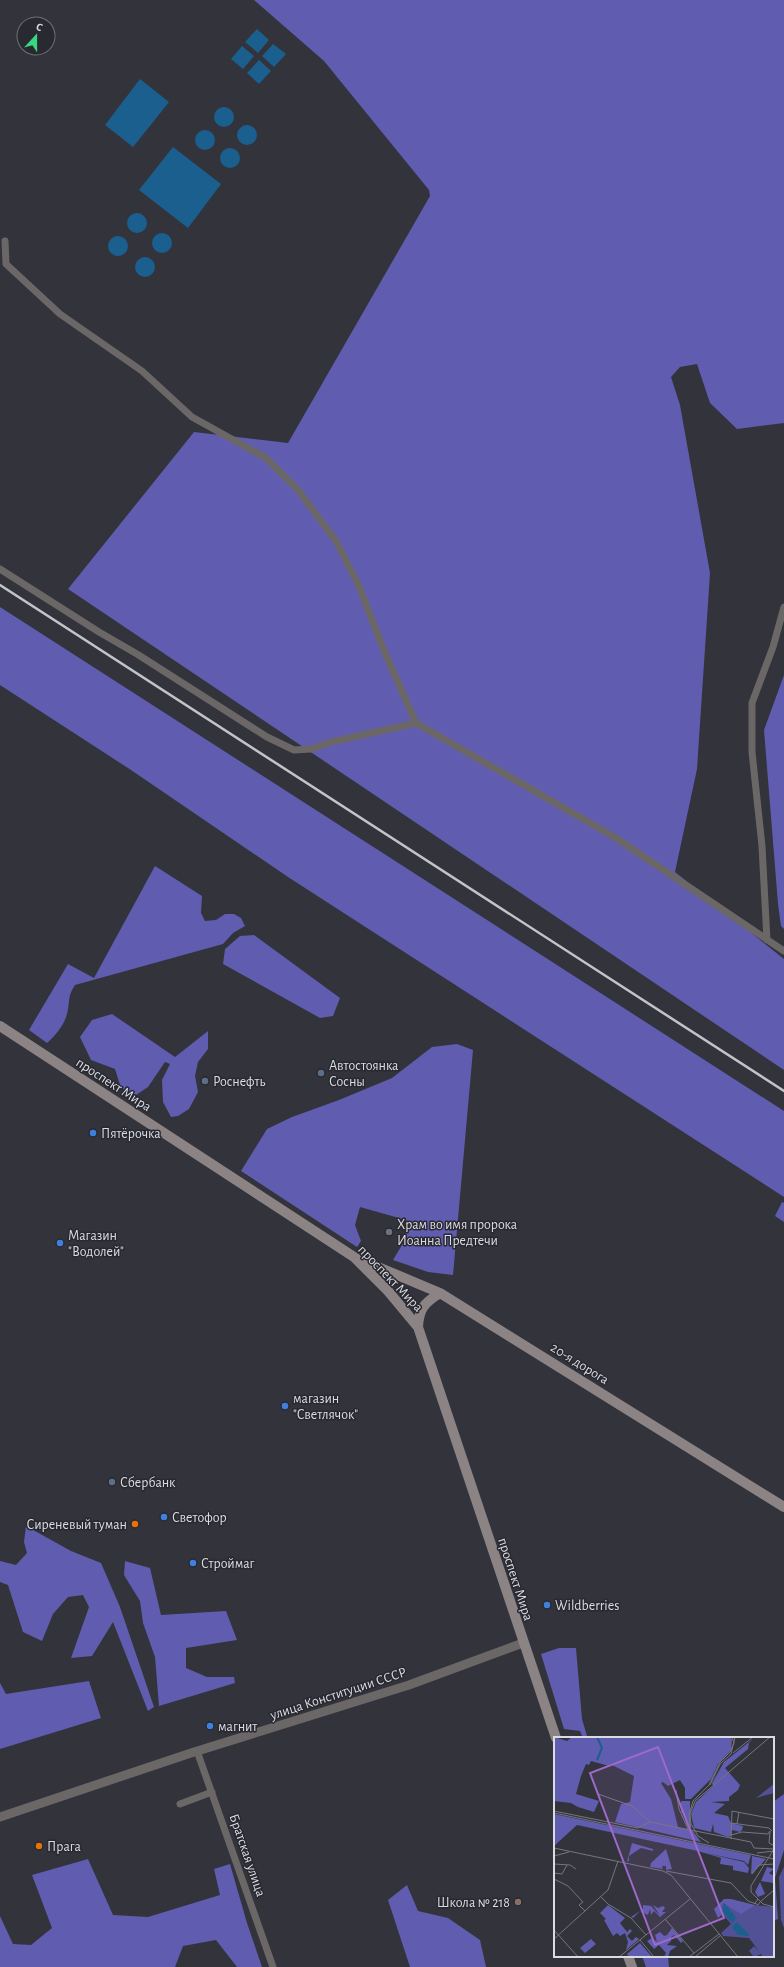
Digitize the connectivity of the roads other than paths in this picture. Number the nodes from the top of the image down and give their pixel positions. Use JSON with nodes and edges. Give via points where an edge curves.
{"nodes":[{"id":1,"x":5,"y":241,"type":"dead end"},
{"id":2,"x":0,"y":570,"type":"edge"},
{"id":3,"x":784,"y":607,"type":"edge"},
{"id":4,"x":416,"y":723,"type":"junction"},
{"id":5,"x":767,"y":940,"type":"junction"},
{"id":6,"x":784,"y":951,"type":"edge"},
{"id":7,"x":0,"y":1026,"type":"edge"},
{"id":8,"x":354,"y":1257,"type":"junction"},
{"id":9,"x":440,"y":1293,"type":"junction"},
{"id":10,"x":418,"y":1327,"type":"junction"},
{"id":11,"x":784,"y":1507,"type":"edge"},
{"id":12,"x":523,"y":1643,"type":"junction"},
{"id":13,"x":556,"y":1737,"type":"edge"},
{"id":14,"x":197,"y":1752,"type":"junction"},
{"id":15,"x":212,"y":1792,"type":"junction"},
{"id":16,"x":180,"y":1804,"type":"dead end"},
{"id":17,"x":0,"y":1817,"type":"edge"},
{"id":18,"x":628,"y":1957,"type":"edge"},
{"id":19,"x":273,"y":1967,"type":"edge"},
{"id":20,"x":632,"y":1967,"type":"edge"}],
"edges":[{"from":1,"to":4,"type":"street","via":[[6,264],[60,314],[142,371],[192,417],[266,458],[298,490],[336,541],[358,584]]},
{"from":2,"to":4,"type":"street","via":[[267,737],[294,750],[310,749]]},
{"from":3,"to":5,"type":"street","via":[[773,647],[752,703],[752,752],[762,846]]},
{"from":4,"to":5,"type":"street","via":[[616,838]]},
{"from":5,"to":6,"type":"street"},
{"from":7,"to":8,"type":"main road","name":"проспект Мира"},
{"from":8,"to":9,"type":"main road","name":"20-я дорога"},
{"from":8,"to":10,"type":"main road","name":"проспект Мира","via":[[388,1291]]},
{"from":9,"to":10,"type":"main road","via":[[429,1300],[419,1313]]},
{"from":9,"to":11,"type":"main road","name":"20-я дорога"},
{"from":10,"to":12,"type":"main road","name":"проспект Мира"},
{"from":12,"to":13,"type":"main road","name":"проспект Мира"},
{"from":12,"to":14,"type":"street","name":"улица Конституции СССР","via":[[409,1685]]},
{"from":14,"to":15,"type":"street","name":"Братская улица"},
{"from":14,"to":17,"type":"street","name":"улица Конституции СССР"},
{"from":15,"to":16,"type":"street"},
{"from":15,"to":19,"type":"street","name":"Братская улица"},
{"from":18,"to":20,"type":"main road"}]}
